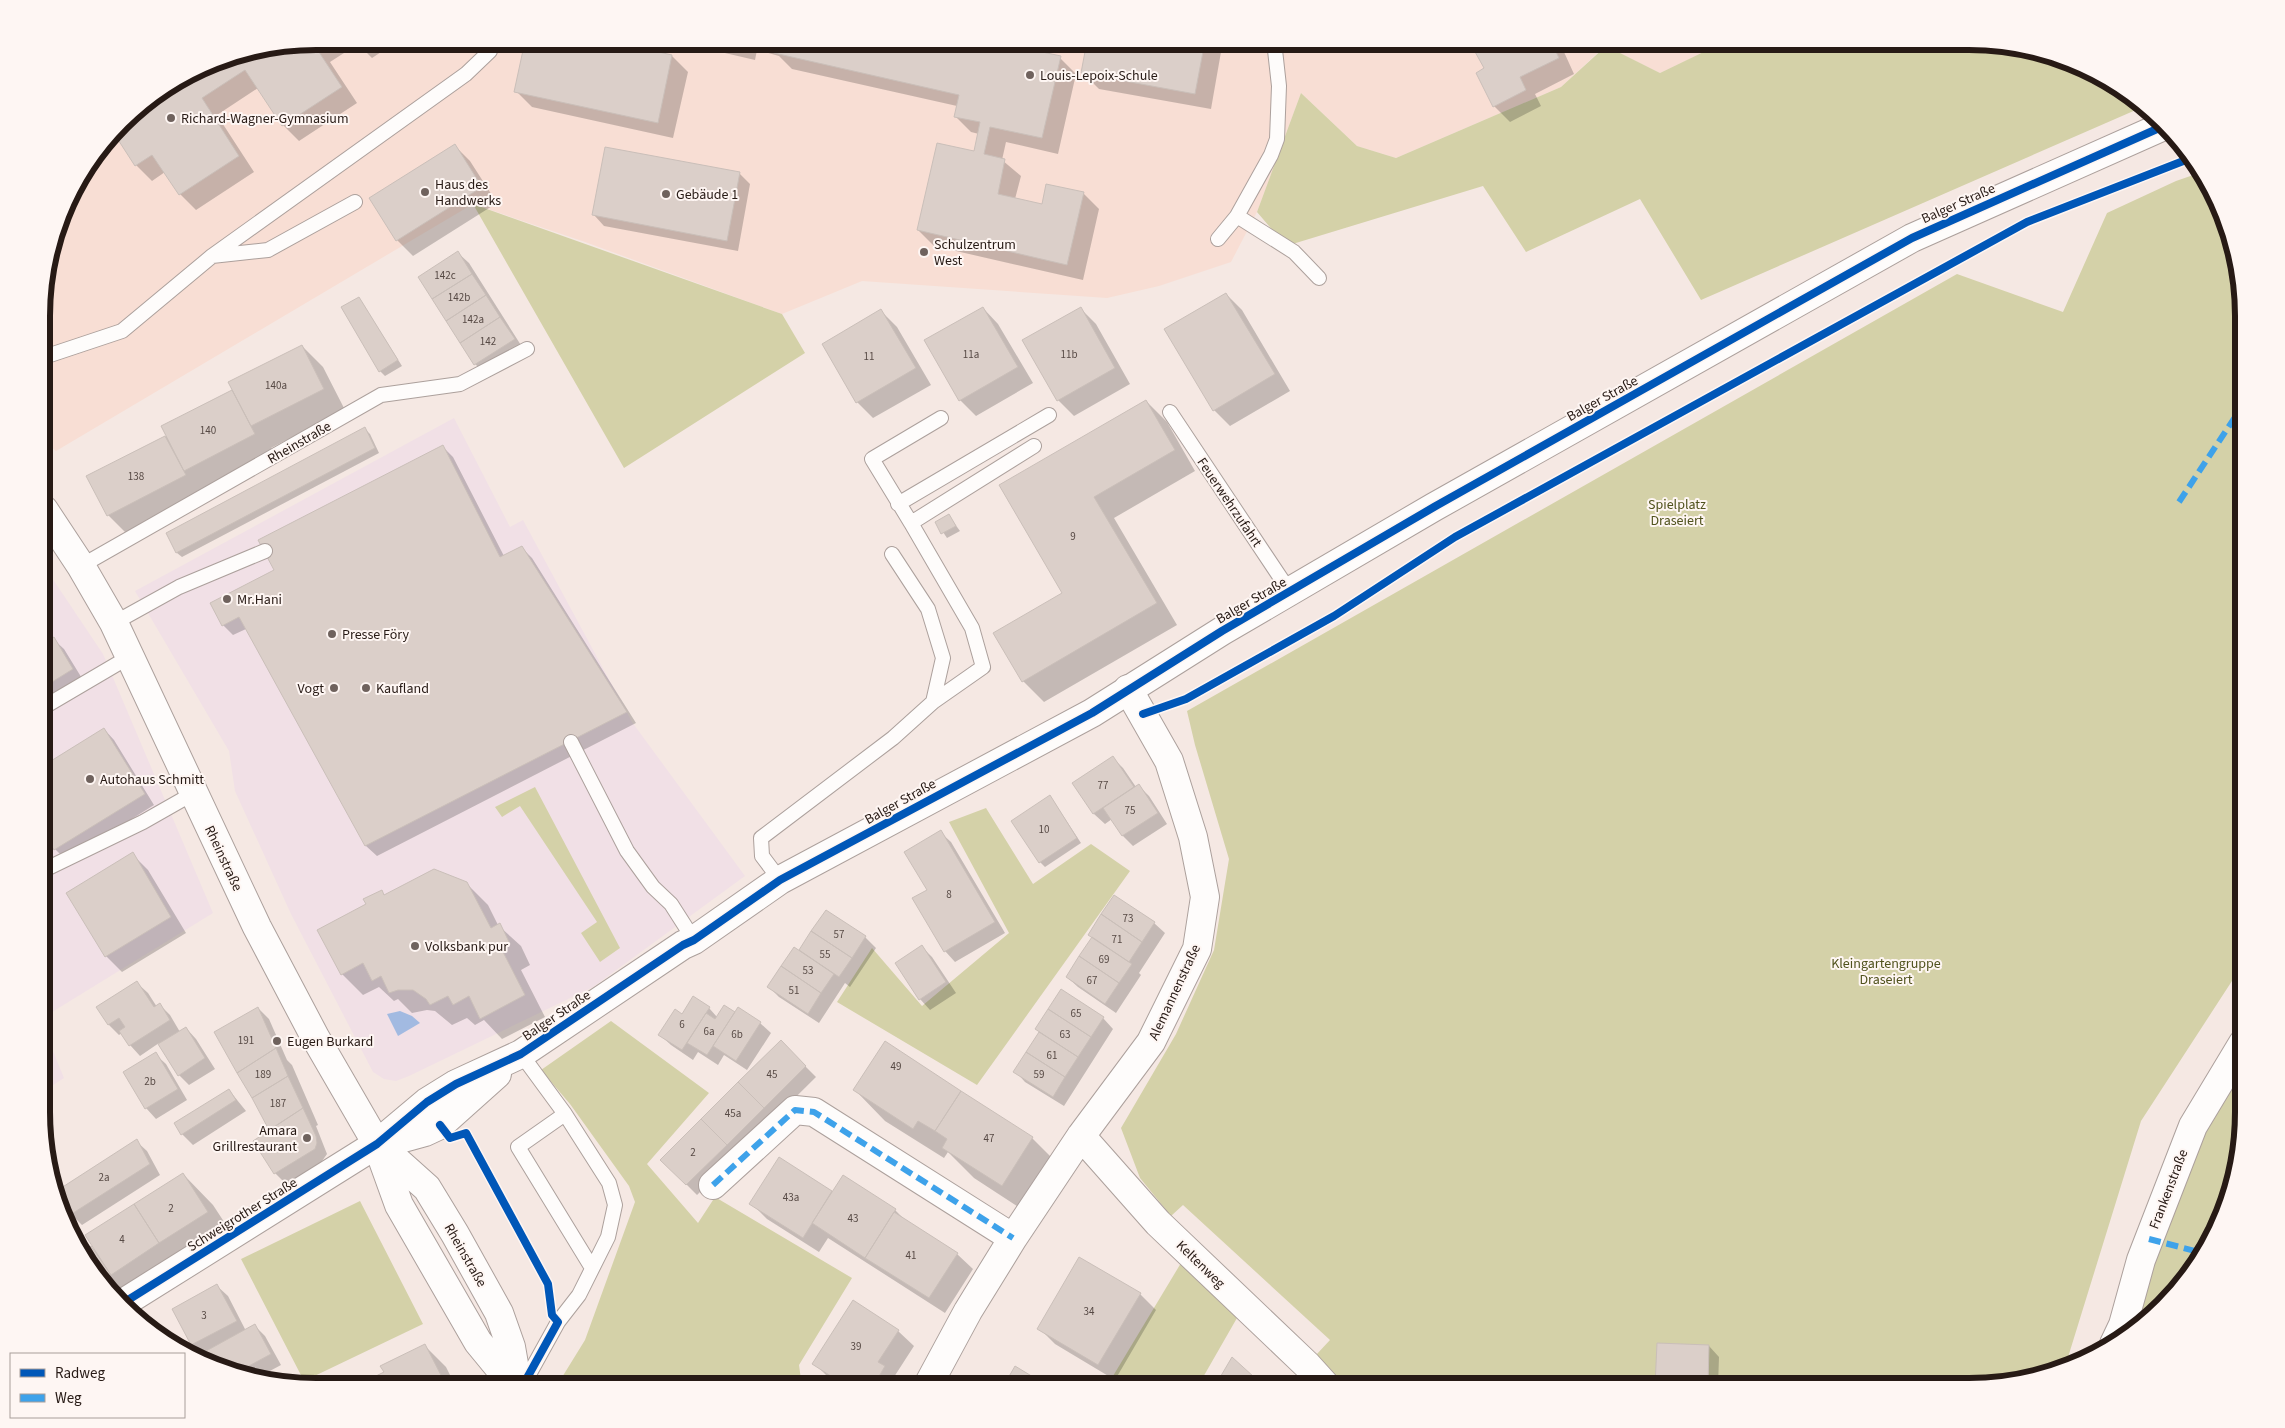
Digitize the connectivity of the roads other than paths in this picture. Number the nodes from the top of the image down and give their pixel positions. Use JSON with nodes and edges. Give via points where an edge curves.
{"nodes":[{"id":1,"x":490,"y":50,"type":"edge"},
{"id":2,"x":1275,"y":50,"type":"edge"},
{"id":3,"x":2158,"y":129,"type":"edge"},
{"id":4,"x":355,"y":202,"type":"dead end"},
{"id":5,"x":1237,"y":216,"type":"junction"},
{"id":6,"x":1218,"y":239,"type":"dead end"},
{"id":7,"x":212,"y":256,"type":"junction"},
{"id":8,"x":1319,"y":278,"type":"dead end"},
{"id":9,"x":527,"y":348,"type":"dead end"},
{"id":10,"x":50,"y":355,"type":"edge"},
{"id":11,"x":1170,"y":412,"type":"dead end"},
{"id":12,"x":1048,"y":415,"type":"dead end"},
{"id":13,"x":942,"y":418,"type":"dead end"},
{"id":14,"x":1034,"y":446,"type":"dead end"},
{"id":15,"x":898,"y":504,"type":"junction"},
{"id":16,"x":50,"y":519,"type":"edge"},
{"id":17,"x":910,"y":523,"type":"junction"},
{"id":18,"x":264,"y":551,"type":"dead end"},
{"id":19,"x":892,"y":554,"type":"dead end"},
{"id":20,"x":81,"y":566,"type":"junction"},
{"id":21,"x":1290,"y":592,"type":"junction"},
{"id":22,"x":114,"y":623,"type":"junction"},
{"id":23,"x":129,"y":657,"type":"junction"},
{"id":24,"x":1128,"y":689,"type":"junction"},
{"id":25,"x":933,"y":702,"type":"junction"},
{"id":26,"x":50,"y":703,"type":"edge"},
{"id":27,"x":571,"y":742,"type":"dead end"},
{"id":28,"x":194,"y":793,"type":"junction"},
{"id":29,"x":50,"y":867,"type":"edge"},
{"id":30,"x":780,"y":880,"type":"junction"},
{"id":31,"x":694,"y":940,"type":"junction"},
{"id":32,"x":521,"y":1054,"type":"junction"},
{"id":33,"x":2235,"y":1056,"type":"edge"},
{"id":34,"x":565,"y":1114,"type":"junction"},
{"id":35,"x":1081,"y":1136,"type":"junction"},
{"id":36,"x":377,"y":1144,"type":"junction"},
{"id":37,"x":712,"y":1185,"type":"dead end"},
{"id":38,"x":1013,"y":1238,"type":"junction"},
{"id":39,"x":592,"y":1268,"type":"junction"},
{"id":40,"x":131,"y":1303,"type":"edge"},
{"id":41,"x":2120,"y":1331,"type":"edge"},
{"id":42,"x":516,"y":1378,"type":"edge"},
{"id":43,"x":524,"y":1378,"type":"edge"},
{"id":44,"x":930,"y":1378,"type":"edge"},
{"id":45,"x":1319,"y":1378,"type":"edge"}],
"edges":[{"from":1,"to":7,"type":"lane","via":[[466,74]]},
{"from":2,"to":5,"type":"lane","via":[[1279,86],[1277,140]]},
{"from":3,"to":21,"type":"street","name":"Balger Straße","via":[[1912,238],[1434,507]]},
{"from":4,"to":7,"type":"lane","via":[[268,250]]},
{"from":5,"to":6,"type":"lane"},
{"from":5,"to":8,"type":"lane","via":[[1294,252]]},
{"from":7,"to":10,"type":"lane","via":[[122,331]]},
{"from":9,"to":20,"type":"lane","name":"Rheinstraße","via":[[460,384],[381,395]]},
{"from":11,"to":21,"type":"lane","name":"Feuerwehrzufahrt"},
{"from":12,"to":15,"type":"lane"},
{"from":13,"to":15,"type":"lane","via":[[872,459]]},
{"from":14,"to":17,"type":"lane"},
{"from":15,"to":17,"type":"lane"},
{"from":16,"to":20,"type":"street","name":"Rheinstraße"},
{"from":17,"to":25,"type":"lane","via":[[972,628],[982,667]]},
{"from":18,"to":22,"type":"lane","via":[[179,587]]},
{"from":19,"to":25,"type":"lane","via":[[928,609],[943,658]]},
{"from":20,"to":22,"type":"street","name":"Rheinstraße"},
{"from":21,"to":24,"type":"street","name":"Balger Straße"},
{"from":22,"to":23,"type":"street","name":"Rheinstraße"},
{"from":23,"to":26,"type":"lane"},
{"from":23,"to":28,"type":"street","name":"Rheinstraße"},
{"from":24,"to":30,"type":"street","name":"Balger Straße","via":[[1092,713]]},
{"from":24,"to":35,"type":"street","name":"Alemannenstraße","via":[[1169,761],[1193,837],[1205,897],[1197,948],[1151,1042]]},
{"from":25,"to":30,"type":"lane","via":[[893,738],[761,838],[762,856]]},
{"from":27,"to":31,"type":"lane","via":[[627,851],[653,887],[671,904]]},
{"from":28,"to":29,"type":"lane","via":[[144,822]]},
{"from":28,"to":36,"type":"street","name":"Rheinstraße","via":[[257,927]]},
{"from":30,"to":31,"type":"street","name":"Balger Straße"},
{"from":31,"to":32,"type":"street","name":"Balger Straße"},
{"from":32,"to":34,"type":"lane"},
{"from":32,"to":36,"type":"street","name":"Balger Straße","via":[[456,1084],[427,1102]]},
{"from":33,"to":41,"type":"street","name":"Frankenstraße","via":[[2193,1126],[2141,1260]]},
{"from":34,"to":39,"type":"lane","via":[[609,1183],[615,1205],[608,1237]]},
{"from":34,"to":39,"type":"lane","via":[[518,1147]]},
{"from":35,"to":38,"type":"street","name":"Alemannenstraße"},
{"from":35,"to":45,"type":"street","name":"Keltenweg","via":[[1158,1223]]},
{"from":36,"to":40,"type":"street","name":"Schweigrother Straße"},
{"from":36,"to":42,"type":"street","name":"Rheinstraße","via":[[426,1188],[455,1234],[500,1313]]},
{"from":37,"to":38,"type":"street","via":[[795,1110],[814,1112]]},
{"from":38,"to":44,"type":"street","name":"Alemannenstraße"},
{"from":39,"to":43,"type":"lane","via":[[579,1295]]}]}
